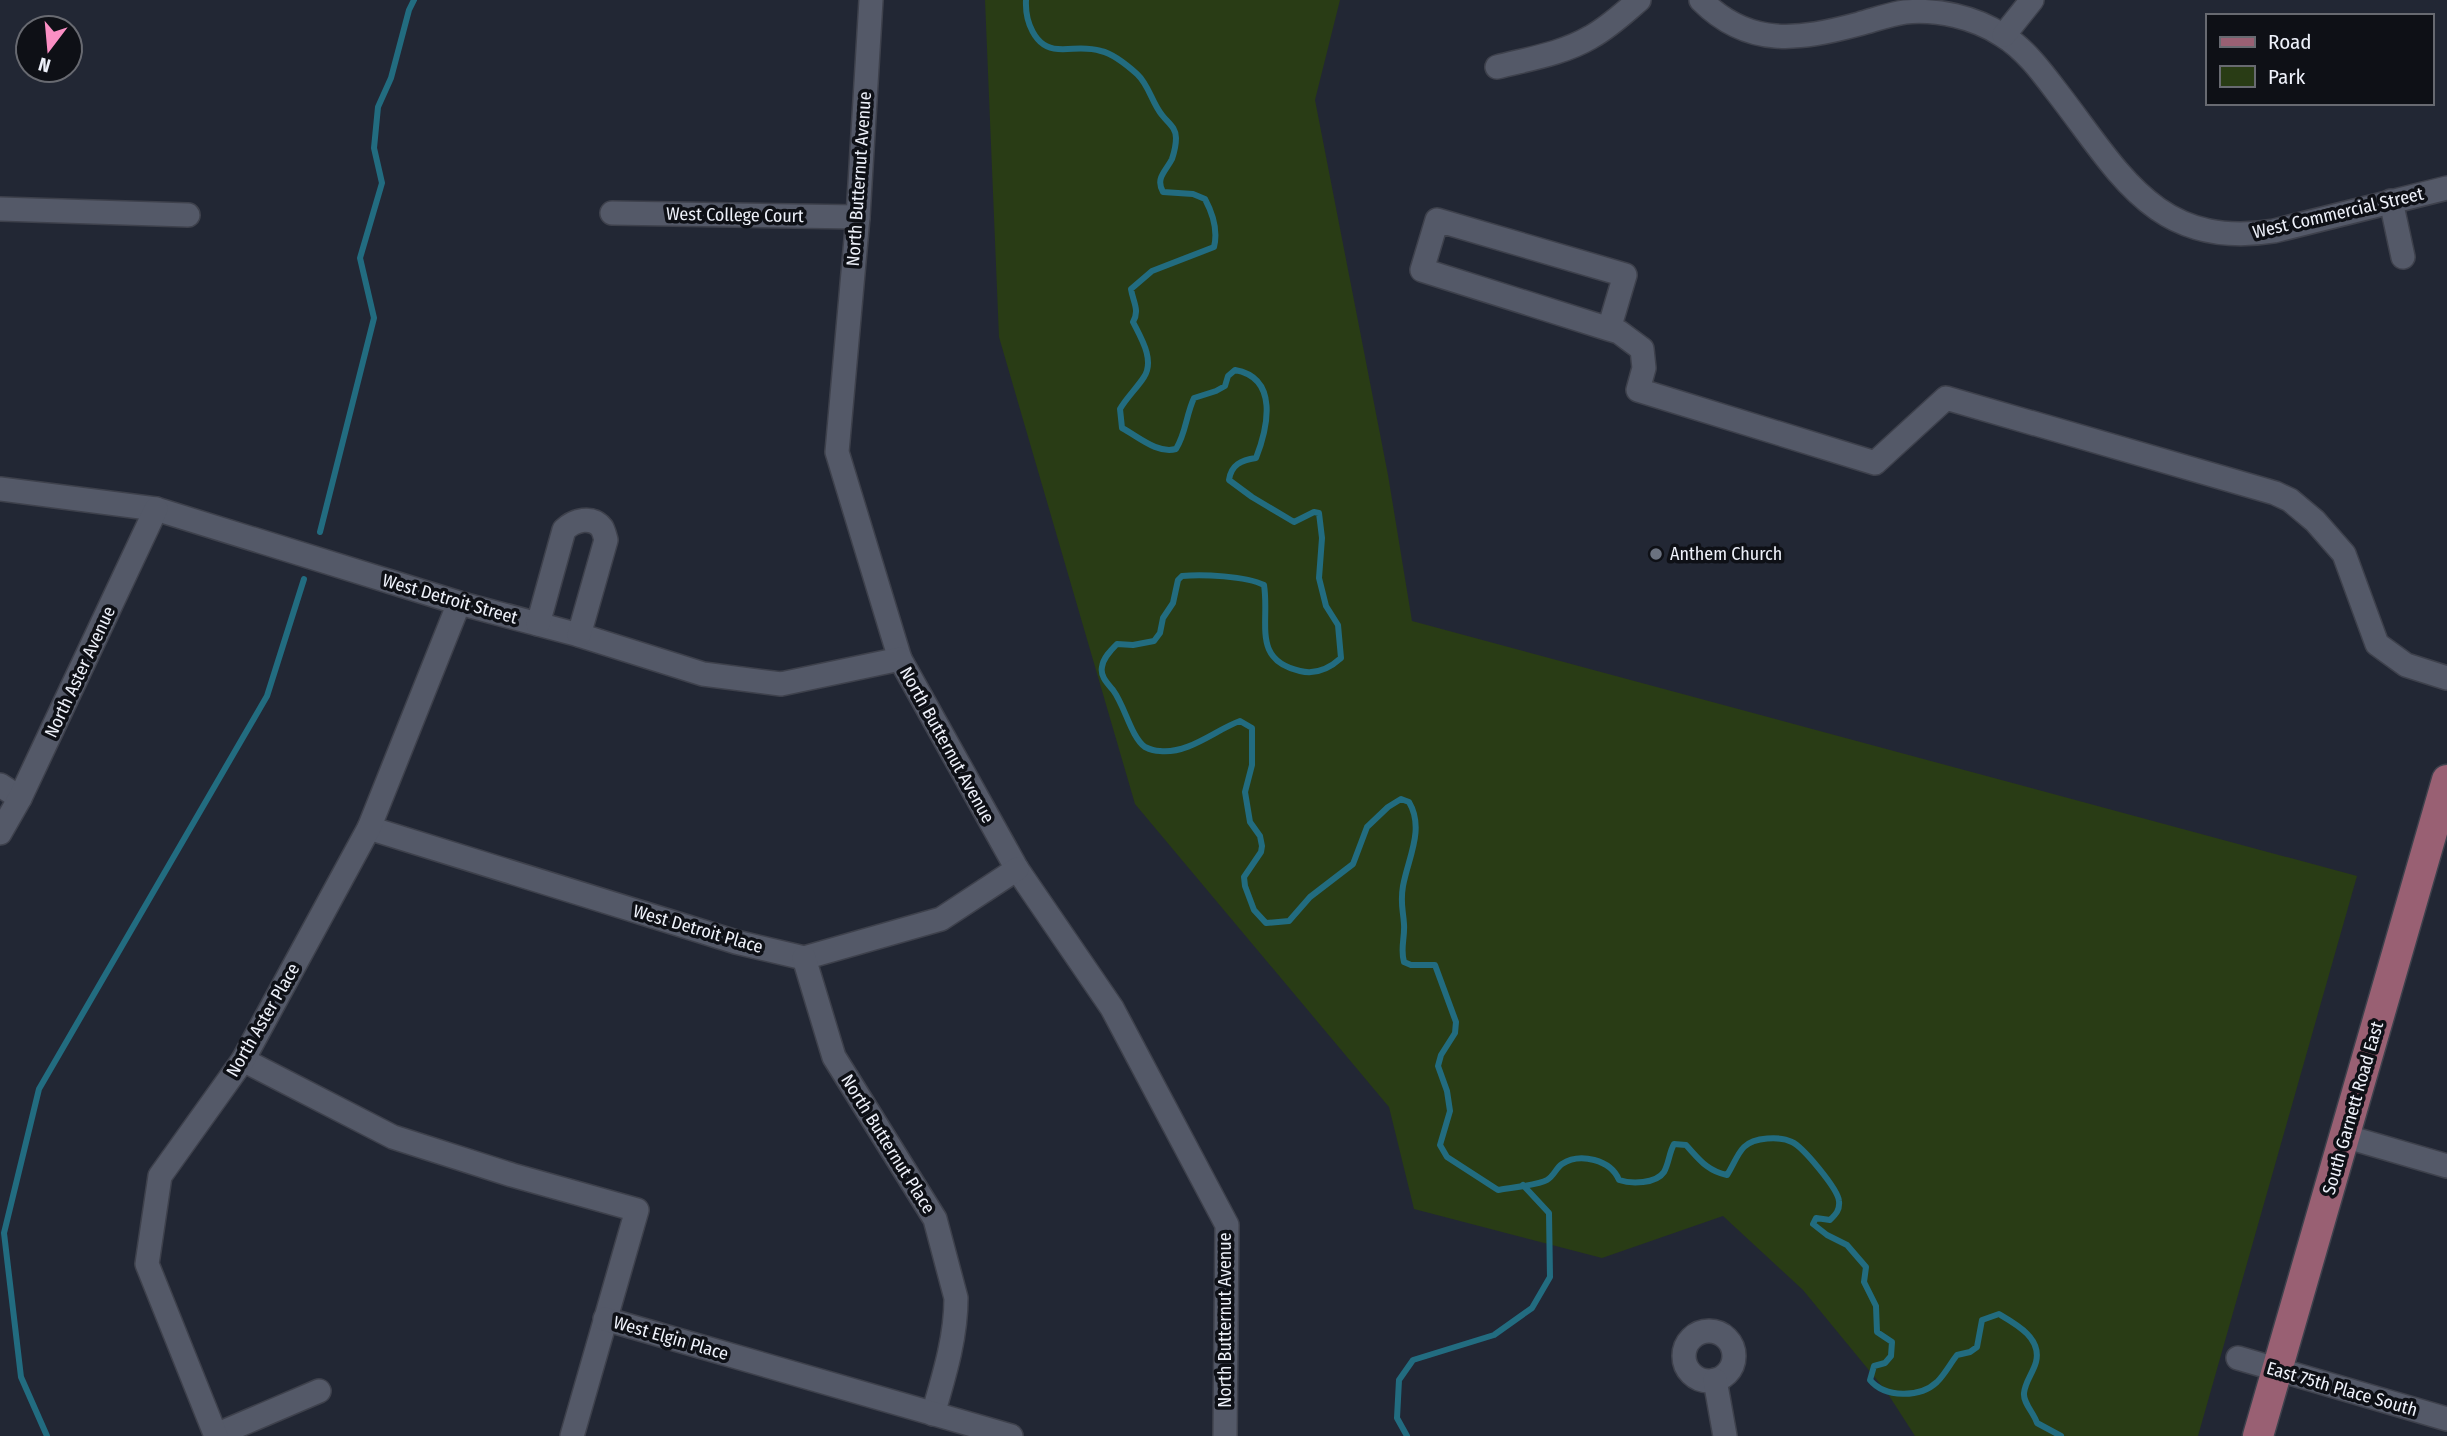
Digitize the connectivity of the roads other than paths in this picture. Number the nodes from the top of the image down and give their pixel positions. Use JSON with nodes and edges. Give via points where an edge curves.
{"nodes":[{"id":1,"x":871,"y":0,"type":"edge"},
{"id":2,"x":1639,"y":0,"type":"edge"},
{"id":3,"x":1701,"y":0,"type":"edge"},
{"id":4,"x":2032,"y":0,"type":"edge"},
{"id":5,"x":2004,"y":35,"type":"junction"},
{"id":6,"x":1497,"y":67,"type":"dead end"},
{"id":7,"x":2447,"y":188,"type":"edge"},
{"id":8,"x":2391,"y":201,"type":"junction"},
{"id":9,"x":0,"y":209,"type":"edge"},
{"id":10,"x":612,"y":214,"type":"dead end"},
{"id":11,"x":188,"y":215,"type":"dead end"},
{"id":12,"x":858,"y":217,"type":"junction"},
{"id":13,"x":2403,"y":257,"type":"dead end"},
{"id":14,"x":1609,"y":329,"type":"junction"},
{"id":15,"x":0,"y":489,"type":"edge"},
{"id":16,"x":156,"y":509,"type":"junction"},
{"id":17,"x":458,"y":603,"type":"junction"},
{"id":18,"x":538,"y":624,"type":"junction"},
{"id":19,"x":579,"y":635,"type":"junction"},
{"id":20,"x":900,"y":659,"type":"junction"},
{"id":21,"x":2447,"y":678,"type":"edge"},
{"id":22,"x":2447,"y":780,"type":"edge"},
{"id":23,"x":0,"y":785,"type":"edge"},
{"id":24,"x":20,"y":798,"type":"junction"},
{"id":25,"x":369,"y":828,"type":"junction"},
{"id":26,"x":0,"y":833,"type":"edge"},
{"id":27,"x":1017,"y":869,"type":"junction"},
{"id":28,"x":804,"y":958,"type":"junction"},
{"id":29,"x":243,"y":1060,"type":"junction"},
{"id":30,"x":2344,"y":1136,"type":"junction"},
{"id":31,"x":2447,"y":1166,"type":"edge"},
{"id":32,"x":605,"y":1319,"type":"junction"},
{"id":33,"x":2238,"y":1359,"type":"dead end"},
{"id":34,"x":2277,"y":1370,"type":"junction"},
{"id":35,"x":1715,"y":1380,"type":"dead end"},
{"id":36,"x":319,"y":1391,"type":"dead end"},
{"id":37,"x":933,"y":1414,"type":"junction"},
{"id":38,"x":2447,"y":1419,"type":"edge"},
{"id":39,"x":216,"y":1436,"type":"edge"},
{"id":40,"x":572,"y":1436,"type":"edge"},
{"id":41,"x":1011,"y":1436,"type":"edge"},
{"id":42,"x":1225,"y":1436,"type":"edge"},
{"id":43,"x":1725,"y":1436,"type":"edge"},
{"id":44,"x":2258,"y":1436,"type":"edge"}],
"edges":[{"from":1,"to":12,"type":"street","name":"North Butternut Avenue"},
{"from":2,"to":6,"type":"street","via":[[1591,37],[1563,50]]},
{"from":3,"to":5,"type":"street","name":"West Commercial Street","via":[[1737,26],[1778,37],[1817,35],[1902,12],[1928,11],[1978,22]]},
{"from":4,"to":5,"type":"street"},
{"from":5,"to":8,"type":"street","name":"West Commercial Street","via":[[2039,67],[2134,191],[2177,222],[2251,234]]},
{"from":7,"to":8,"type":"street","name":"West Commercial Street"},
{"from":8,"to":13,"type":"street"},
{"from":9,"to":11,"type":"street"},
{"from":10,"to":12,"type":"street","name":"West College Court"},
{"from":12,"to":20,"type":"street","name":"North Butternut Avenue","via":[[837,452]]},
{"from":14,"to":14,"type":"street","via":[[1625,275],[1437,220],[1422,270]]},
{"from":14,"to":21,"type":"street","via":[[1642,349],[1644,368],[1638,390],[1875,463],[1946,398],[2276,493],[2315,521],[2344,554],[2377,644],[2406,665]]},
{"from":15,"to":16,"type":"street","name":"West Detroit Street"},
{"from":16,"to":17,"type":"street","name":"West Detroit Street"},
{"from":16,"to":24,"type":"street","name":"North Aster Avenue"},
{"from":17,"to":18,"type":"street","name":"West Detroit Street"},
{"from":17,"to":25,"type":"street","name":"North Aster Place"},
{"from":18,"to":19,"type":"street","name":"West Detroit Street"},
{"from":18,"to":19,"type":"street","via":[[564,530],[578,520],[592,522],[602,528],[606,540]]},
{"from":19,"to":20,"type":"street","name":"West Detroit Street","via":[[703,674],[781,684]]},
{"from":20,"to":27,"type":"street","name":"North Butternut Avenue"},
{"from":22,"to":30,"type":"main road","name":"South Garnett Road East"},
{"from":23,"to":24,"type":"street"},
{"from":24,"to":26,"type":"street","name":"North Aster Avenue"},
{"from":25,"to":28,"type":"street","name":"West Detroit Place","via":[[736,942]]},
{"from":25,"to":29,"type":"street","name":"North Aster Place"},
{"from":27,"to":28,"type":"street","name":"West Detroit Place","via":[[941,919]]},
{"from":27,"to":42,"type":"street","name":"North Butternut Avenue","via":[[1112,1008],[1227,1225]]},
{"from":28,"to":37,"type":"street","name":"North Butternut Place","via":[[834,1057],[936,1219],[956,1311],[952,1345]]},
{"from":29,"to":32,"type":"street","name":"West Elgin Place","via":[[393,1137],[637,1210]]},
{"from":29,"to":39,"type":"street","name":"North Aster Place","via":[[160,1176],[147,1264]]},
{"from":30,"to":31,"type":"street"},
{"from":30,"to":34,"type":"main road","name":"South Garnett Road East"},
{"from":32,"to":37,"type":"street","name":"West Elgin Place"},
{"from":32,"to":40,"type":"street"},
{"from":33,"to":34,"type":"street","name":"East 75th Place South"},
{"from":34,"to":38,"type":"street","name":"East 75th Place South"},
{"from":34,"to":44,"type":"main road","name":"South Garnett Road East"},
{"from":35,"to":43,"type":"street"},
{"from":36,"to":39,"type":"street"},
{"from":37,"to":41,"type":"street","name":"West Elgin Place"}]}
